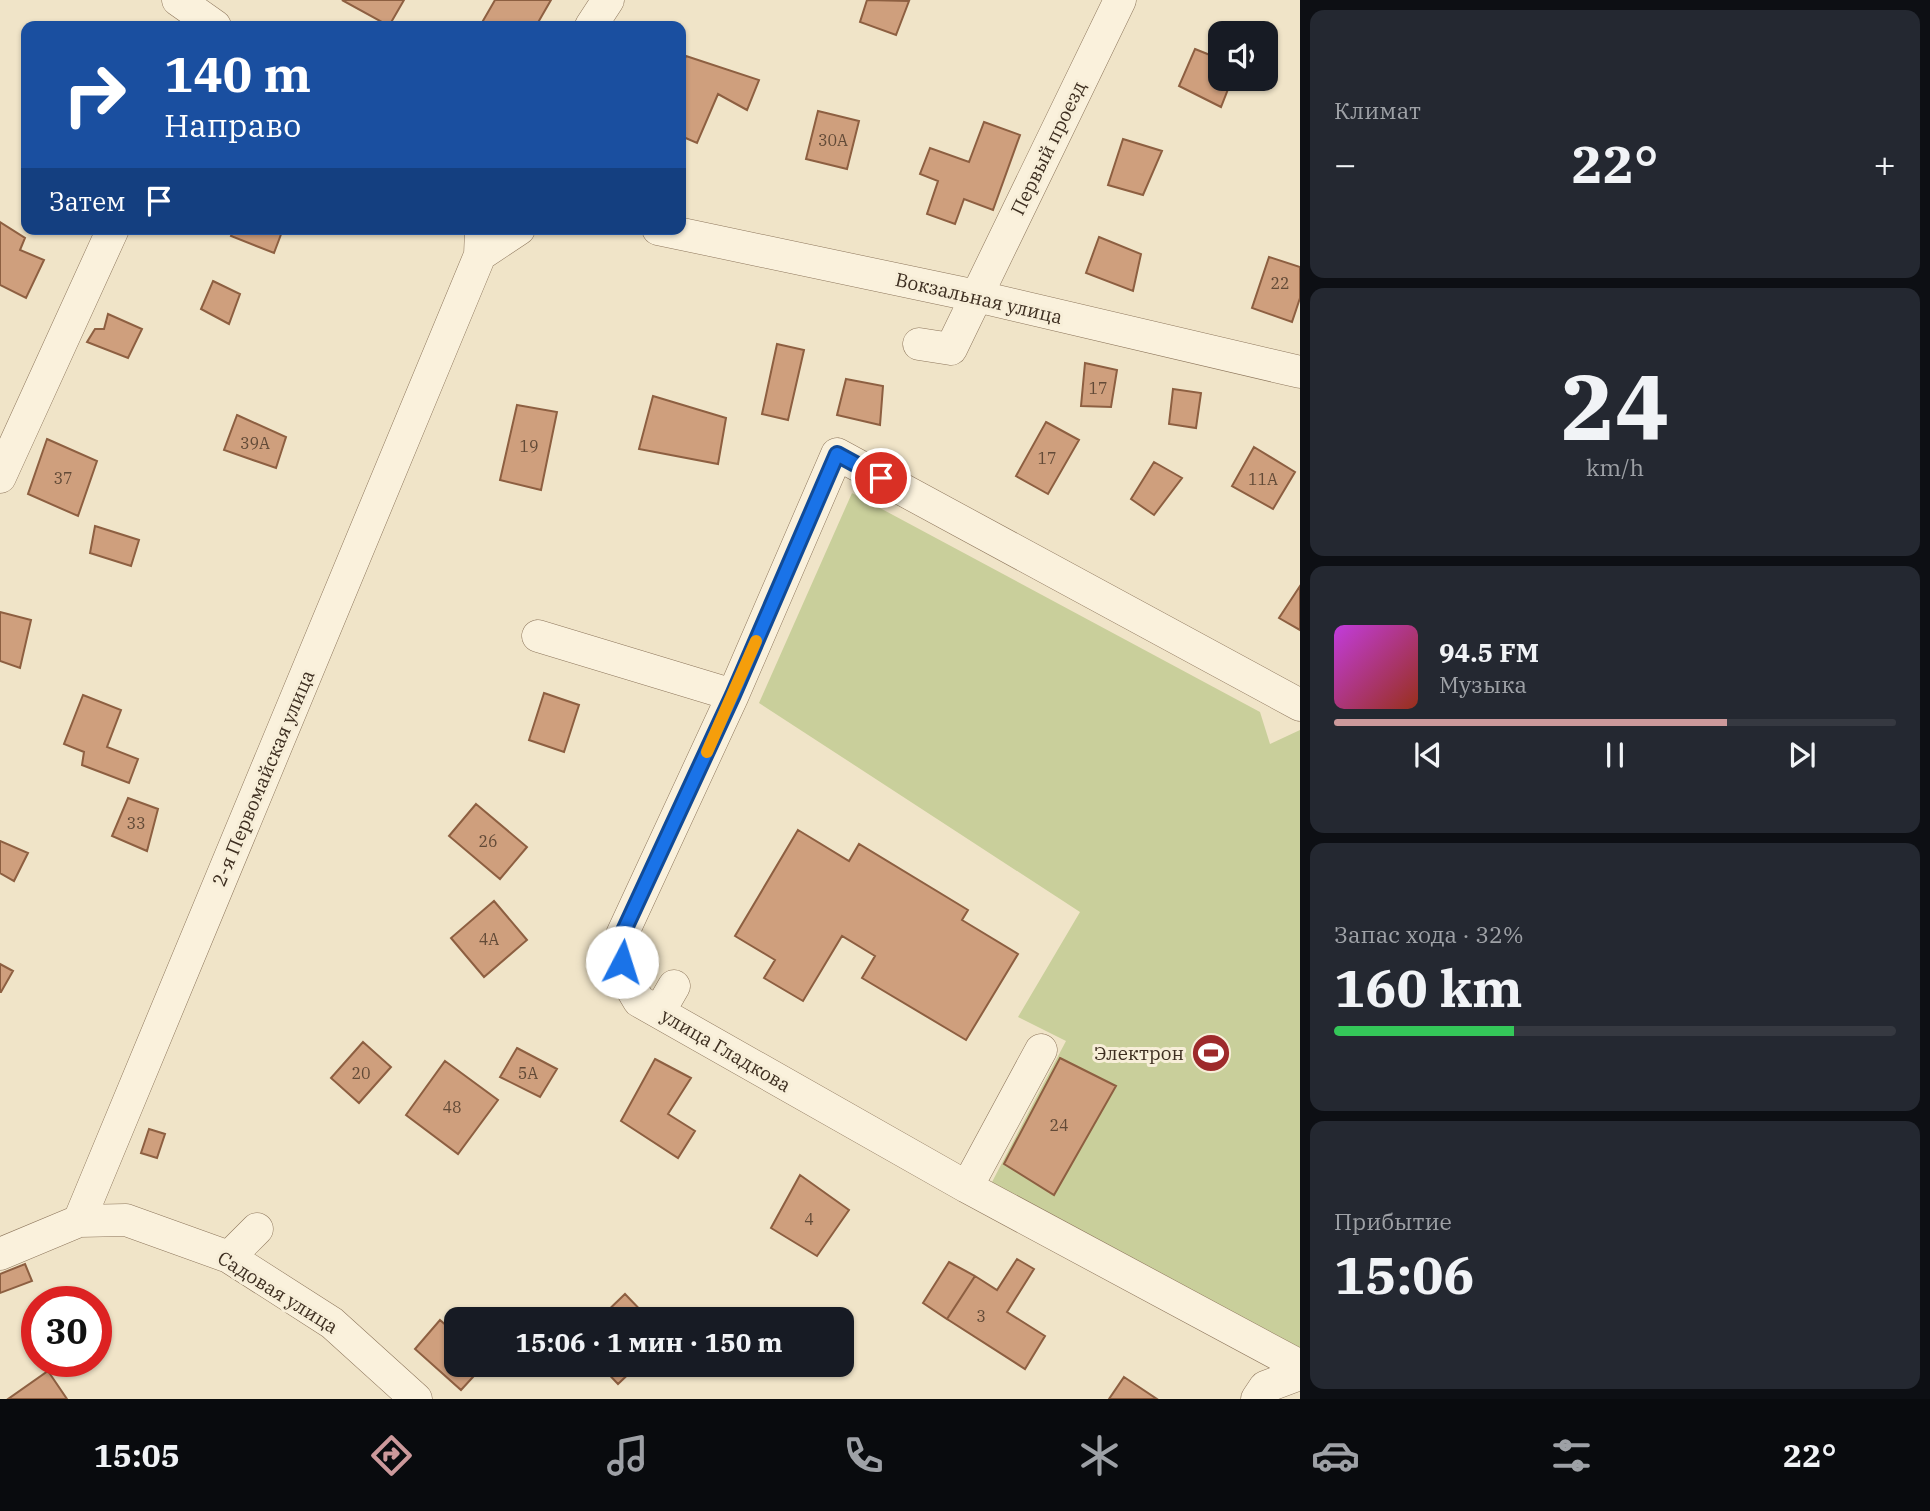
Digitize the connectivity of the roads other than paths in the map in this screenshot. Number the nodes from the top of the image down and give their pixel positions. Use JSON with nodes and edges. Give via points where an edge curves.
{"nodes":[{"id":1,"x":178,"y":0,"type":"edge"},
{"id":2,"x":608,"y":0,"type":"edge"},
{"id":3,"x":1120,"y":0,"type":"edge"},
{"id":4,"x":214,"y":19,"type":"edge"},
{"id":5,"x":594,"y":21,"type":"edge"},
{"id":6,"x":110,"y":235,"type":"edge"},
{"id":7,"x":510,"y":235,"type":"edge"},
{"id":8,"x":686,"y":235,"type":"edge"},
{"id":9,"x":487,"y":250,"type":"edge"},
{"id":10,"x":976,"y":296,"type":"junction"},
{"id":11,"x":919,"y":344,"type":"dead end"},
{"id":12,"x":1300,"y":372,"type":"edge"},
{"id":13,"x":0,"y":477,"type":"edge"},
{"id":14,"x":538,"y":636,"type":"dead end"},
{"id":15,"x":733,"y":695,"type":"junction"},
{"id":16,"x":1300,"y":705,"type":"edge"},
{"id":17,"x":1041,"y":1050,"type":"dead end"},
{"id":18,"x":967,"y":1187,"type":"junction"},
{"id":19,"x":79,"y":1221,"type":"junction"},
{"id":20,"x":257,"y":1229,"type":"dead end"},
{"id":21,"x":0,"y":1254,"type":"edge"},
{"id":22,"x":229,"y":1257,"type":"junction"},
{"id":23,"x":1300,"y":1366,"type":"edge"},
{"id":24,"x":1300,"y":1374,"type":"edge"},
{"id":25,"x":416,"y":1399,"type":"edge"},
{"id":26,"x":1257,"y":1399,"type":"edge"}],
"edges":[{"from":1,"to":4,"type":"street"},
{"from":2,"to":5,"type":"street"},
{"from":3,"to":10,"type":"street","name":"Первый проезд"},
{"from":6,"to":13,"type":"street"},
{"from":7,"to":9,"type":"street","name":"2-я Первомайская улица"},
{"from":8,"to":10,"type":"street","name":"Вокзальная улица"},
{"from":9,"to":19,"type":"street","name":"2-я Первомайская улица"},
{"from":10,"to":11,"type":"street","name":"Первый проезд","via":[[951,349]]},
{"from":10,"to":12,"type":"street","name":"Вокзальная улица"},
{"from":14,"to":15,"type":"street"},
{"from":15,"to":16,"type":"street","name":"улица Гладкова","via":[[837,454]]},
{"from":15,"to":18,"type":"street","name":"улица Гладкова","via":[[621,937],[622,974],[639,1001],[667,999],[894,1133]]},
{"from":17,"to":18,"type":"street"},
{"from":18,"to":23,"type":"street","name":"улица Гладкова"},
{"from":19,"to":21,"type":"street"},
{"from":19,"to":22,"type":"street","name":"Садовая улица","via":[[125,1220]]},
{"from":20,"to":22,"type":"street"},
{"from":22,"to":25,"type":"street","name":"Садовая улица","via":[[332,1323]]},
{"from":24,"to":26,"type":"street","via":[[1265,1387]]}]}
